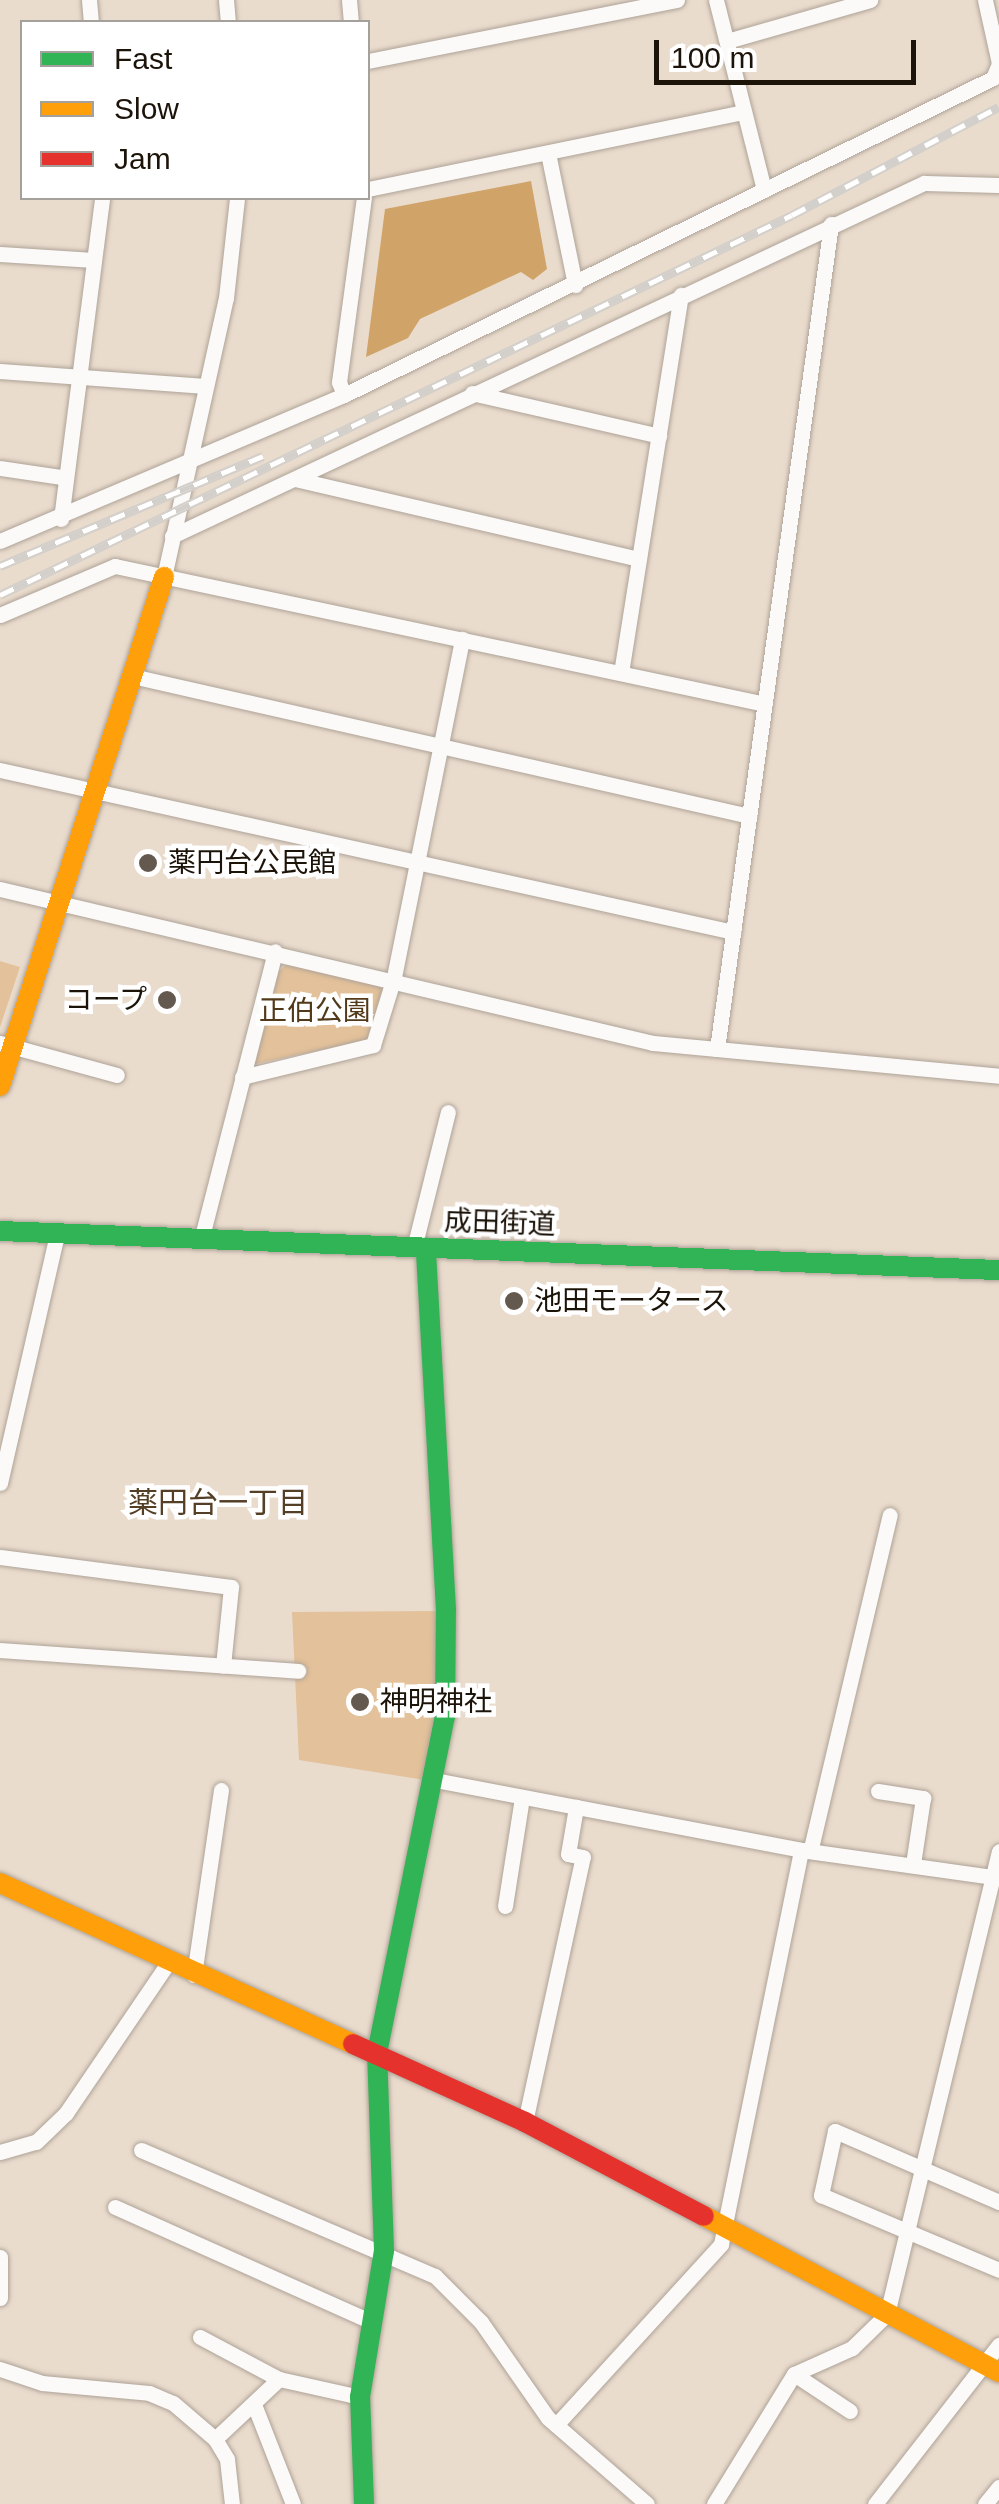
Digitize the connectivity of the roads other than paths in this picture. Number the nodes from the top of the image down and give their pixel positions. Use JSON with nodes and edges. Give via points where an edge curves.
{"nodes":[{"id":1,"x":677,"y":0,"type":"edge"},
{"id":2,"x":716,"y":0,"type":"edge"},
{"id":3,"x":870,"y":0,"type":"edge"},
{"id":4,"x":984,"y":0,"type":"edge"},
{"id":5,"x":727,"y":40,"type":"junction"},
{"id":6,"x":370,"y":61,"type":"edge"},
{"id":7,"x":999,"y":64,"type":"edge"},
{"id":8,"x":742,"y":112,"type":"junction"},
{"id":9,"x":548,"y":152,"type":"junction"},
{"id":10,"x":999,"y":185,"type":"edge"},
{"id":11,"x":370,"y":189,"type":"edge"},
{"id":12,"x":764,"y":190,"type":"junction"},
{"id":13,"x":102,"y":200,"type":"edge"},
{"id":14,"x":237,"y":200,"type":"edge"},
{"id":15,"x":364,"y":200,"type":"edge"},
{"id":16,"x":832,"y":224,"type":"junction"},
{"id":17,"x":0,"y":254,"type":"edge"},
{"id":18,"x":94,"y":260,"type":"junction"},
{"id":19,"x":575,"y":285,"type":"junction"},
{"id":20,"x":681,"y":295,"type":"junction"},
{"id":21,"x":0,"y":371,"type":"edge"},
{"id":22,"x":80,"y":376,"type":"junction"},
{"id":23,"x":205,"y":386,"type":"junction"},
{"id":24,"x":472,"y":393,"type":"junction"},
{"id":25,"x":344,"y":395,"type":"junction"},
{"id":26,"x":659,"y":436,"type":"junction"},
{"id":27,"x":188,"y":467,"type":"junction"},
{"id":28,"x":0,"y":468,"type":"edge"},
{"id":29,"x":62,"y":477,"type":"junction"},
{"id":30,"x":294,"y":479,"type":"junction"},
{"id":31,"x":61,"y":518,"type":"junction"},
{"id":32,"x":172,"y":536,"type":"junction"},
{"id":33,"x":0,"y":541,"type":"edge"},
{"id":34,"x":640,"y":559,"type":"junction"},
{"id":35,"x":164,"y":577,"type":"junction"},
{"id":36,"x":0,"y":616,"type":"edge"},
{"id":37,"x":462,"y":639,"type":"junction"},
{"id":38,"x":621,"y":673,"type":"junction"},
{"id":39,"x":132,"y":676,"type":"junction"},
{"id":40,"x":765,"y":704,"type":"junction"},
{"id":41,"x":441,"y":746,"type":"junction"},
{"id":42,"x":0,"y":770,"type":"edge"},
{"id":43,"x":92,"y":790,"type":"junction"},
{"id":44,"x":749,"y":816,"type":"junction"},
{"id":45,"x":417,"y":863,"type":"junction"},
{"id":46,"x":0,"y":889,"type":"edge"},
{"id":47,"x":57,"y":902,"type":"junction"},
{"id":48,"x":733,"y":932,"type":"junction"},
{"id":49,"x":274,"y":952,"type":"junction"},
{"id":50,"x":394,"y":977,"type":"junction"},
{"id":51,"x":4,"y":1044,"type":"edge"},
{"id":52,"x":716,"y":1049,"type":"junction"},
{"id":53,"x":117,"y":1075,"type":"dead end"},
{"id":54,"x":999,"y":1076,"type":"edge"},
{"id":55,"x":242,"y":1077,"type":"junction"},
{"id":56,"x":0,"y":1086,"type":"edge"},
{"id":57,"x":448,"y":1112,"type":"dead end"},
{"id":58,"x":0,"y":1231,"type":"edge"},
{"id":59,"x":57,"y":1234,"type":"junction"},
{"id":60,"x":201,"y":1240,"type":"junction"},
{"id":61,"x":420,"y":1248,"type":"junction"},
{"id":62,"x":999,"y":1265,"type":"edge"},
{"id":63,"x":0,"y":1483,"type":"edge"},
{"id":64,"x":890,"y":1515,"type":"dead end"},
{"id":65,"x":0,"y":1557,"type":"edge"},
{"id":66,"x":0,"y":1650,"type":"edge"},
{"id":67,"x":223,"y":1666,"type":"junction"},
{"id":68,"x":298,"y":1671,"type":"dead end"},
{"id":69,"x":435,"y":1780,"type":"junction"},
{"id":70,"x":221,"y":1790,"type":"dead end"},
{"id":71,"x":878,"y":1790,"type":"dead end"},
{"id":72,"x":522,"y":1796,"type":"junction"},
{"id":73,"x":576,"y":1807,"type":"junction"},
{"id":74,"x":806,"y":1849,"type":"junction"},
{"id":75,"x":999,"y":1851,"type":"edge"},
{"id":76,"x":913,"y":1864,"type":"junction"},
{"id":77,"x":996,"y":1877,"type":"edge"},
{"id":78,"x":0,"y":1883,"type":"edge"},
{"id":79,"x":505,"y":1906,"type":"dead end"},
{"id":80,"x":168,"y":1964,"type":"junction"},
{"id":81,"x":194,"y":1975,"type":"junction"},
{"id":82,"x":377,"y":2053,"type":"junction"},
{"id":83,"x":525,"y":2122,"type":"junction"},
{"id":84,"x":140,"y":2150,"type":"dead end"},
{"id":85,"x":0,"y":2152,"type":"edge"},
{"id":86,"x":922,"y":2165,"type":"junction"},
{"id":87,"x":999,"y":2202,"type":"edge"},
{"id":88,"x":115,"y":2208,"type":"dead end"},
{"id":89,"x":906,"y":2227,"type":"junction"},
{"id":90,"x":725,"y":2228,"type":"junction"},
{"id":91,"x":384,"y":2251,"type":"junction"},
{"id":92,"x":0,"y":2256,"type":"edge"},
{"id":93,"x":999,"y":2270,"type":"edge"},
{"id":94,"x":0,"y":2298,"type":"edge"},
{"id":95,"x":887,"y":2314,"type":"junction"},
{"id":96,"x":368,"y":2320,"type":"junction"},
{"id":97,"x":200,"y":2338,"type":"dead end"},
{"id":98,"x":999,"y":2345,"type":"edge"},
{"id":99,"x":0,"y":2370,"type":"edge"},
{"id":100,"x":994,"y":2370,"type":"edge"},
{"id":101,"x":794,"y":2374,"type":"junction"},
{"id":102,"x":279,"y":2378,"type":"junction"},
{"id":103,"x":360,"y":2398,"type":"junction"},
{"id":104,"x":255,"y":2407,"type":"junction"},
{"id":105,"x":850,"y":2411,"type":"dead end"},
{"id":106,"x":556,"y":2425,"type":"junction"},
{"id":107,"x":215,"y":2439,"type":"junction"},
{"id":108,"x":999,"y":2487,"type":"edge"},
{"id":109,"x":232,"y":2504,"type":"edge"},
{"id":110,"x":292,"y":2504,"type":"edge"},
{"id":111,"x":364,"y":2504,"type":"edge"},
{"id":112,"x":647,"y":2504,"type":"edge"},
{"id":113,"x":714,"y":2504,"type":"edge"},
{"id":114,"x":875,"y":2504,"type":"edge"},
{"id":115,"x":985,"y":2504,"type":"edge"}],
"edges":[{"from":1,"to":6,"type":"street"},
{"from":2,"to":5,"type":"street"},
{"from":3,"to":5,"type":"street"},
{"from":4,"to":7,"type":"street"},
{"from":5,"to":8,"type":"street"},
{"from":7,"to":12,"type":"street","via":[[992,78]]},
{"from":8,"to":9,"type":"street"},
{"from":8,"to":12,"type":"street"},
{"from":9,"to":11,"type":"street"},
{"from":9,"to":19,"type":"street"},
{"from":10,"to":16,"type":"street","via":[[924,183]]},
{"from":12,"to":19,"type":"street"},
{"from":13,"to":18,"type":"street"},
{"from":14,"to":23,"type":"street","via":[[226,298]]},
{"from":15,"to":25,"type":"street","via":[[339,382]]},
{"from":16,"to":20,"type":"street"},
{"from":16,"to":40,"type":"street"},
{"from":17,"to":18,"type":"street"},
{"from":18,"to":22,"type":"street"},
{"from":19,"to":25,"type":"street"},
{"from":20,"to":24,"type":"street"},
{"from":20,"to":26,"type":"street"},
{"from":21,"to":22,"type":"street"},
{"from":22,"to":23,"type":"street"},
{"from":22,"to":29,"type":"street"},
{"from":23,"to":27,"type":"street"},
{"from":24,"to":26,"type":"street"},
{"from":24,"to":30,"type":"street"},
{"from":25,"to":27,"type":"street"},
{"from":26,"to":34,"type":"street"},
{"from":27,"to":31,"type":"street"},
{"from":27,"to":32,"type":"street"},
{"from":28,"to":29,"type":"street"},
{"from":29,"to":31,"type":"street"},
{"from":30,"to":32,"type":"street"},
{"from":30,"to":34,"type":"street"},
{"from":31,"to":33,"type":"street"},
{"from":32,"to":35,"type":"street"},
{"from":34,"to":38,"type":"street"},
{"from":35,"to":36,"type":"street","via":[[104,566]]},
{"from":35,"to":37,"type":"street"},
{"from":35,"to":39,"type":"main road"},
{"from":37,"to":38,"type":"street"},
{"from":37,"to":41,"type":"street"},
{"from":38,"to":40,"type":"street"},
{"from":39,"to":41,"type":"street"},
{"from":39,"to":43,"type":"main road"},
{"from":40,"to":44,"type":"street"},
{"from":41,"to":44,"type":"street"},
{"from":41,"to":45,"type":"street"},
{"from":42,"to":43,"type":"street"},
{"from":43,"to":45,"type":"street"},
{"from":43,"to":47,"type":"main road"},
{"from":44,"to":48,"type":"street"},
{"from":45,"to":48,"type":"street"},
{"from":45,"to":50,"type":"street"},
{"from":46,"to":47,"type":"street"},
{"from":47,"to":49,"type":"street"},
{"from":47,"to":51,"type":"main road"},
{"from":48,"to":52,"type":"street"},
{"from":49,"to":50,"type":"street"},
{"from":49,"to":55,"type":"street"},
{"from":50,"to":52,"type":"street","via":[[653,1043]]},
{"from":50,"to":55,"type":"street","via":[[373,1045]]},
{"from":51,"to":53,"type":"street"},
{"from":51,"to":56,"type":"main road"},
{"from":52,"to":54,"type":"street"},
{"from":55,"to":60,"type":"street"},
{"from":57,"to":61,"type":"street"},
{"from":58,"to":59,"type":"main road","name":"成田街道"},
{"from":59,"to":60,"type":"main road","name":"成田街道"},
{"from":59,"to":63,"type":"street"},
{"from":60,"to":61,"type":"main road","name":"成田街道"},
{"from":61,"to":62,"type":"main road","name":"成田街道"},
{"from":61,"to":69,"type":"main road","via":[[446,1610],[445,1717]]},
{"from":64,"to":74,"type":"street"},
{"from":65,"to":67,"type":"street","via":[[231,1586]]},
{"from":66,"to":67,"type":"street"},
{"from":67,"to":68,"type":"street"},
{"from":69,"to":72,"type":"street"},
{"from":69,"to":82,"type":"main road"},
{"from":70,"to":81,"type":"street"},
{"from":71,"to":76,"type":"street","via":[[922,1798]]},
{"from":72,"to":73,"type":"street"},
{"from":72,"to":79,"type":"street"},
{"from":73,"to":74,"type":"street"},
{"from":73,"to":83,"type":"street","via":[[568,1854],[583,1858]]},
{"from":74,"to":76,"type":"street"},
{"from":74,"to":90,"type":"street"},
{"from":75,"to":77,"type":"street"},
{"from":76,"to":77,"type":"street"},
{"from":77,"to":86,"type":"street"},
{"from":78,"to":80,"type":"main road"},
{"from":80,"to":81,"type":"main road"},
{"from":80,"to":85,"type":"street","via":[[66,2113],[36,2142]]},
{"from":81,"to":82,"type":"main road"},
{"from":82,"to":83,"type":"main road"},
{"from":82,"to":91,"type":"main road"},
{"from":83,"to":90,"type":"main road"},
{"from":84,"to":91,"type":"street"},
{"from":86,"to":87,"type":"street"},
{"from":86,"to":89,"type":"street"},
{"from":86,"to":89,"type":"street","via":[[835,2131],[821,2195]]},
{"from":88,"to":96,"type":"street"},
{"from":89,"to":93,"type":"street"},
{"from":89,"to":95,"type":"street"},
{"from":90,"to":95,"type":"main road"},
{"from":90,"to":106,"type":"street","via":[[721,2244]]},
{"from":91,"to":96,"type":"main road"},
{"from":91,"to":106,"type":"street","via":[[434,2276],[464,2303]]},
{"from":92,"to":94,"type":"street"},
{"from":95,"to":100,"type":"main road"},
{"from":95,"to":101,"type":"street","via":[[852,2348]]},
{"from":96,"to":103,"type":"main road"},
{"from":97,"to":102,"type":"street"},
{"from":98,"to":100,"type":"street"},
{"from":99,"to":107,"type":"street","via":[[42,2383],[149,2392],[198,2418]]},
{"from":100,"to":114,"type":"street"},
{"from":101,"to":105,"type":"street"},
{"from":101,"to":113,"type":"street"},
{"from":102,"to":103,"type":"street"},
{"from":102,"to":104,"type":"street"},
{"from":103,"to":111,"type":"main road"},
{"from":104,"to":107,"type":"street"},
{"from":104,"to":110,"type":"street"},
{"from":106,"to":112,"type":"street"},
{"from":107,"to":109,"type":"street","via":[[227,2459]]},
{"from":108,"to":115,"type":"street"}]}
